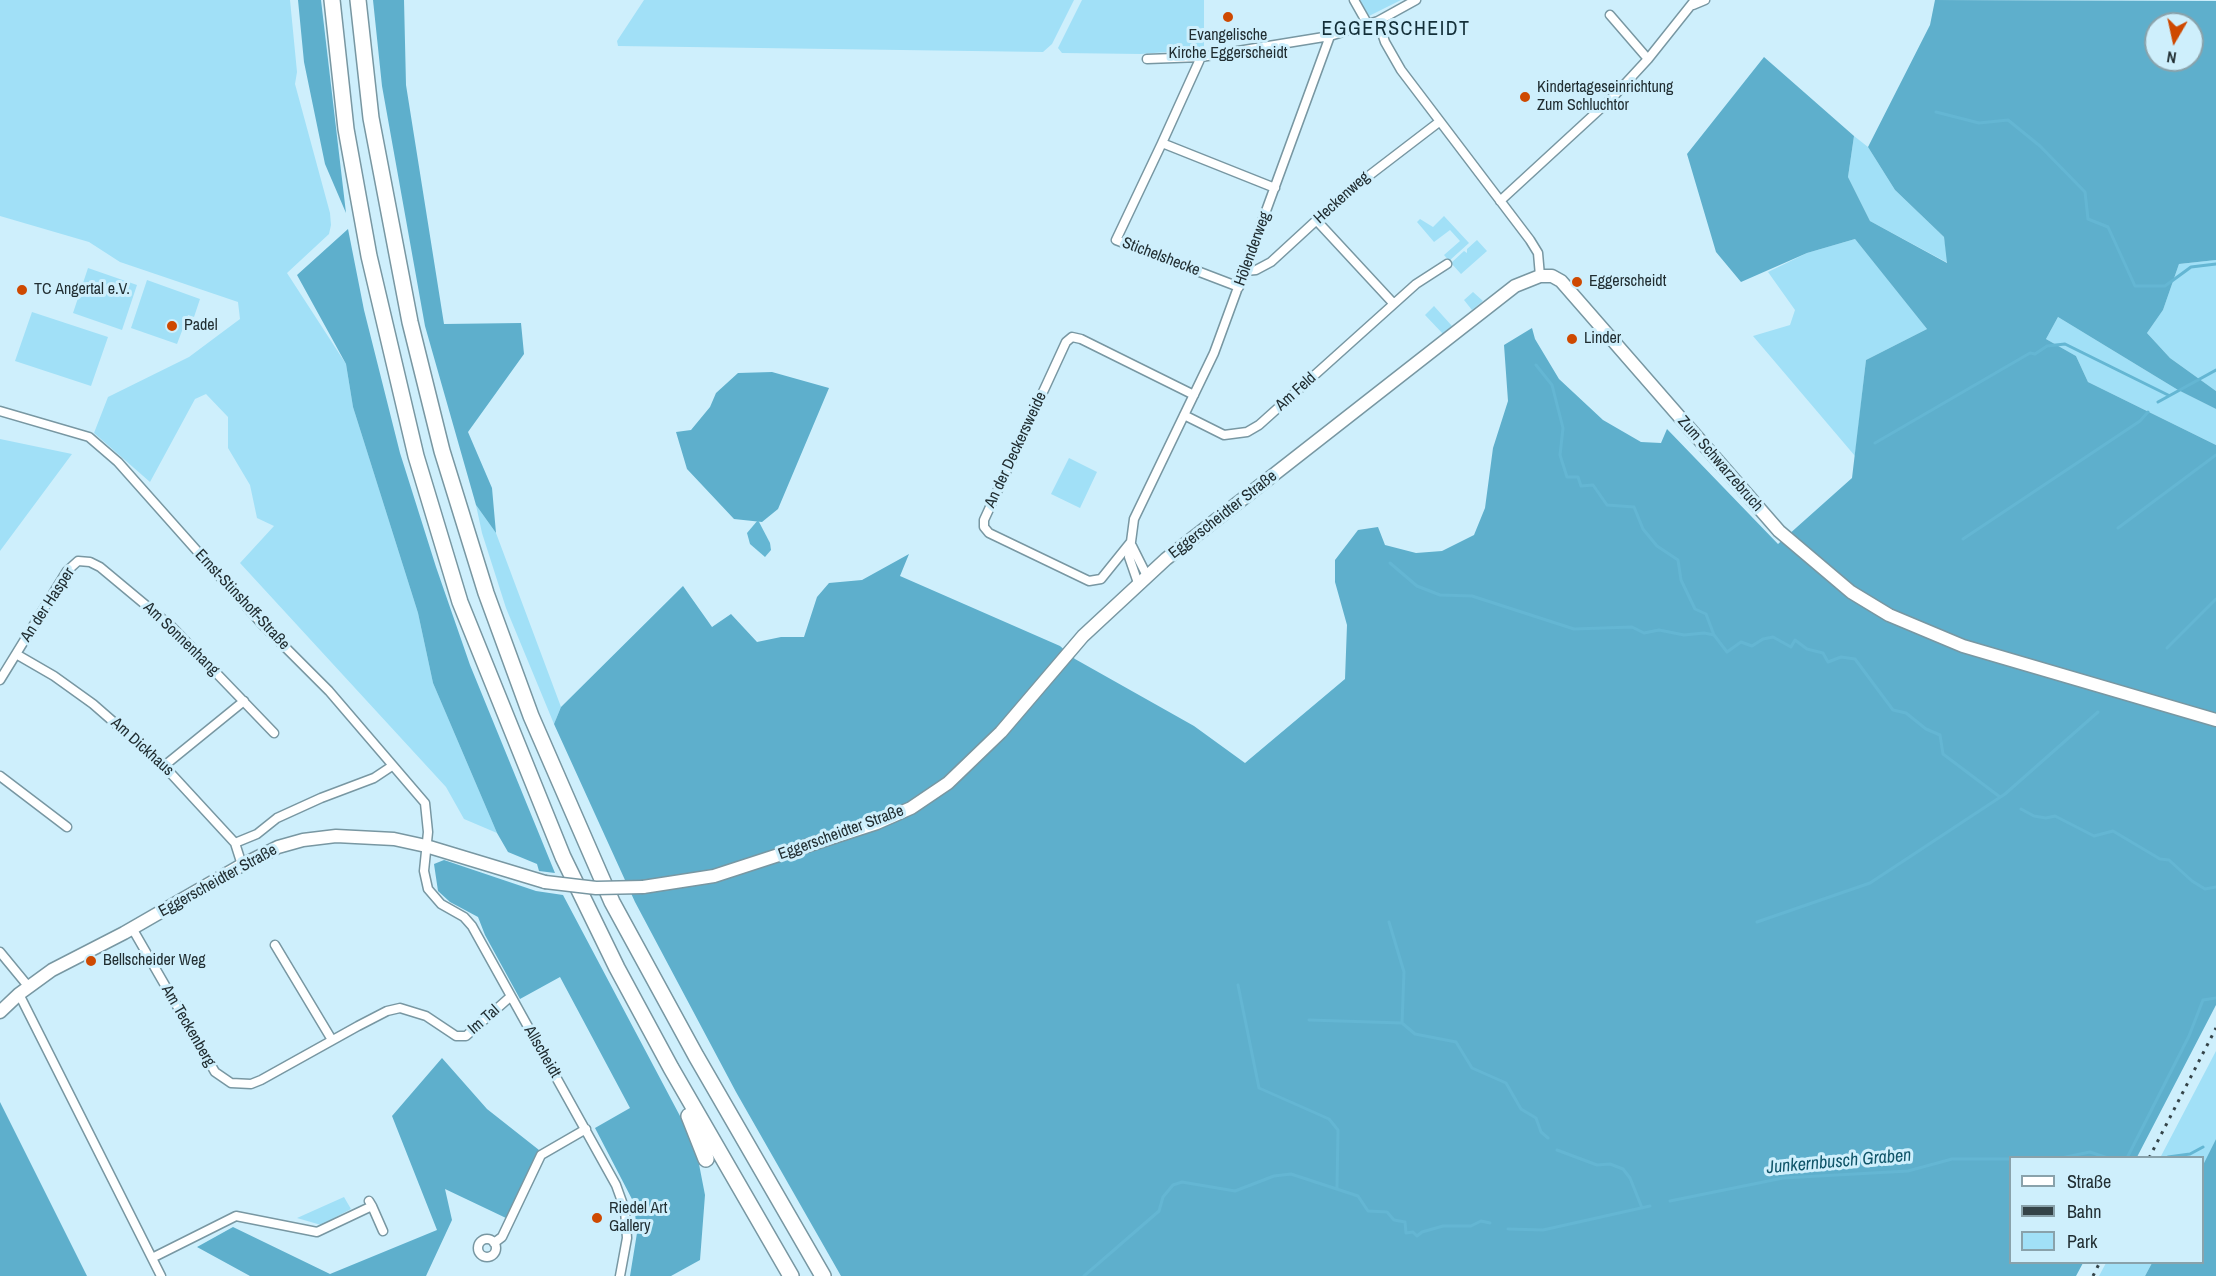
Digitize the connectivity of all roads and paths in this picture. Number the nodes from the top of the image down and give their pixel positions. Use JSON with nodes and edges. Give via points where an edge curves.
{"nodes":[{"id":1,"x":332,"y":0,"type":"edge"},
{"id":2,"x":358,"y":0,"type":"edge"},
{"id":3,"x":1354,"y":0,"type":"edge"},
{"id":4,"x":1416,"y":0,"type":"edge"},
{"id":5,"x":1705,"y":0,"type":"edge"},
{"id":6,"x":1694,"y":2,"type":"edge"},
{"id":7,"x":1610,"y":15,"type":"dead end"},
{"id":8,"x":1378,"y":21,"type":"junction"},
{"id":9,"x":1367,"y":23,"type":"junction"},
{"id":10,"x":1330,"y":36,"type":"junction"},
{"id":11,"x":1202,"y":57,"type":"junction"},
{"id":12,"x":1147,"y":59,"type":"dead end"},
{"id":13,"x":1648,"y":59,"type":"junction"},
{"id":14,"x":1439,"y":122,"type":"junction"},
{"id":15,"x":1162,"y":143,"type":"junction"},
{"id":16,"x":1275,"y":188,"type":"junction"},
{"id":17,"x":1500,"y":201,"type":"junction"},
{"id":18,"x":1317,"y":221,"type":"junction"},
{"id":19,"x":1447,"y":264,"type":"dead end"},
{"id":20,"x":1245,"y":271,"type":"junction"},
{"id":21,"x":1540,"y":276,"type":"junction"},
{"id":22,"x":1239,"y":287,"type":"junction"},
{"id":23,"x":1393,"y":303,"type":"junction"},
{"id":24,"x":1194,"y":396,"type":"junction"},
{"id":25,"x":0,"y":411,"type":"edge"},
{"id":26,"x":1184,"y":416,"type":"junction"},
{"id":27,"x":1131,"y":542,"type":"junction"},
{"id":28,"x":78,"y":561,"type":"joint"},
{"id":29,"x":1143,"y":580,"type":"junction"},
{"id":30,"x":16,"y":654,"type":"junction"},
{"id":31,"x":0,"y":680,"type":"edge"},
{"id":32,"x":244,"y":701,"type":"junction"},
{"id":33,"x":2216,"y":720,"type":"edge"},
{"id":34,"x":274,"y":733,"type":"dead end"},
{"id":35,"x":164,"y":766,"type":"junction"},
{"id":36,"x":392,"y":766,"type":"junction"},
{"id":37,"x":0,"y":776,"type":"edge"},
{"id":38,"x":67,"y":827,"type":"dead end"},
{"id":39,"x":235,"y":843,"type":"junction"},
{"id":40,"x":426,"y":846,"type":"junction"},
{"id":41,"x":242,"y":865,"type":"junction"},
{"id":42,"x":132,"y":928,"type":"junction"},
{"id":43,"x":275,"y":945,"type":"dead end"},
{"id":44,"x":0,"y":952,"type":"edge"},
{"id":45,"x":23,"y":990,"type":"junction"},
{"id":46,"x":510,"y":997,"type":"junction"},
{"id":47,"x":0,"y":1012,"type":"edge"},
{"id":48,"x":456,"y":1036,"type":"joint"},
{"id":49,"x":332,"y":1040,"type":"junction"},
{"id":50,"x":670,"y":1068,"type":"junction"},
{"id":51,"x":586,"y":1129,"type":"junction"},
{"id":52,"x":706,"y":1159,"type":"dead end"},
{"id":53,"x":383,"y":1231,"type":"dead end"},
{"id":54,"x":494,"y":1243,"type":"dead end"},
{"id":55,"x":152,"y":1258,"type":"junction"},
{"id":56,"x":161,"y":1276,"type":"edge"},
{"id":57,"x":620,"y":1276,"type":"edge"},
{"id":58,"x":790,"y":1276,"type":"edge"},
{"id":59,"x":823,"y":1276,"type":"edge"}],
"edges":[{"from":1,"to":50,"type":"highway","via":[[346,129],[369,256],[416,456],[460,602],[563,857]]},
{"from":2,"to":59,"type":"highway","via":[[371,118],[410,322],[442,451],[490,604],[531,716],[612,902]]},
{"from":3,"to":9,"type":"street"},
{"from":4,"to":8,"type":"street"},
{"from":5,"to":6,"type":"street"},
{"from":6,"to":13,"type":"street"},
{"from":7,"to":13,"type":"street"},
{"from":8,"to":9,"type":"street"},
{"from":8,"to":14,"type":"street","via":[[1401,70]]},
{"from":9,"to":10,"type":"street"},
{"from":10,"to":11,"type":"street"},
{"from":10,"to":16,"type":"street","name":"Hölenderweg"},
{"from":11,"to":12,"type":"street"},
{"from":11,"to":15,"type":"street","name":"Stichelshecke"},
{"from":13,"to":17,"type":"street","via":[[1579,130]]},
{"from":14,"to":17,"type":"street"},
{"from":14,"to":18,"type":"street","name":"Heckenweg","via":[[1376,168]]},
{"from":15,"to":16,"type":"street"},
{"from":15,"to":22,"type":"street","name":"Stichelshecke","via":[[1116,240]]},
{"from":16,"to":20,"type":"street","name":"Hölenderweg"},
{"from":17,"to":21,"type":"street","via":[[1538,253]]},
{"from":18,"to":20,"type":"street","name":"Heckenweg","via":[[1271,262]]},
{"from":18,"to":23,"type":"street"},
{"from":19,"to":23,"type":"street","name":"Am Feld"},
{"from":20,"to":22,"type":"street","name":"Hölenderweg"},
{"from":21,"to":29,"type":"street","name":"Eggerscheidter Straße","via":[[1515,286]]},
{"from":21,"to":33,"type":"street","name":"Zum Schwarzebruch","via":[[1561,280],[1779,531],[1851,592],[1889,615],[1963,646]]},
{"from":22,"to":24,"type":"street","name":"Hölenderweg"},
{"from":23,"to":26,"type":"street","name":"Am Feld","via":[[1247,432],[1224,435]]},
{"from":24,"to":26,"type":"street","name":"Hölenderweg"},
{"from":24,"to":27,"type":"street","name":"An der Deckersweide","via":[[1071,337],[984,520],[989,533],[1089,581],[1101,579]]},
{"from":25,"to":36,"type":"street","name":"Ernst-Stinshoff-Straße","via":[[89,436],[110,455],[262,624],[329,691]]},
{"from":26,"to":27,"type":"street","name":"Hölenderweg","via":[[1136,513]]},
{"from":27,"to":29,"type":"street","name":"Hölenderweg","via":[[1130,562]]},
{"from":28,"to":30,"type":"street","name":"An der Hasper","via":[[67,571]]},
{"from":28,"to":32,"type":"street","name":"Am Sonnenhang","via":[[100,567],[163,620]]},
{"from":29,"to":40,"type":"street","name":"Eggerscheidter Straße","bridge":true,"via":[[1083,636],[966,768],[911,808],[877,823],[738,869],[643,887],[596,888],[544,882]]},
{"from":30,"to":31,"type":"street","name":"An der Hasper"},
{"from":30,"to":35,"type":"street","name":"Am Dickhaus","via":[[93,704]]},
{"from":32,"to":34,"type":"street","name":"Am Sonnenhang"},
{"from":32,"to":35,"type":"street"},
{"from":35,"to":39,"type":"street","name":"Am Dickhaus"},
{"from":36,"to":39,"type":"street","name":"Eggerscheidter Straße","via":[[374,778],[277,818],[257,834]]},
{"from":36,"to":40,"type":"street","name":"Ernst-Stinshoff-Straße","via":[[425,803]]},
{"from":37,"to":38,"type":"street"},
{"from":39,"to":41,"type":"street","name":"Am Dickhaus"},
{"from":40,"to":41,"type":"street","name":"Eggerscheidter Straße","via":[[394,839],[336,836],[278,847]]},
{"from":40,"to":46,"type":"street","name":"Allscheidt","via":[[424,871],[428,888],[441,904],[472,926]]},
{"from":41,"to":42,"type":"street","name":"Eggerscheidter Straße"},
{"from":42,"to":45,"type":"street","name":"Eggerscheidter Straße","via":[[52,970]]},
{"from":42,"to":49,"type":"street","name":"Am Teckenberg","via":[[221,1079],[250,1084]]},
{"from":43,"to":49,"type":"street"},
{"from":44,"to":45,"type":"street"},
{"from":45,"to":47,"type":"street","name":"Eggerscheidter Straße"},
{"from":45,"to":55,"type":"street"},
{"from":46,"to":48,"type":"street","name":"Im Tal","via":[[473,1032]]},
{"from":46,"to":51,"type":"street","name":"Allscheidt"},
{"from":48,"to":49,"type":"street","name":"Am Teckenberg","via":[[426,1016],[400,1008]]},
{"from":50,"to":52,"type":"highway"},
{"from":50,"to":58,"type":"highway"},
{"from":51,"to":54,"type":"street","via":[[541,1155],[502,1237]]},
{"from":51,"to":57,"type":"street","name":"Allscheidt","via":[[626,1210],[627,1238]]},
{"from":53,"to":55,"type":"street","via":[[370,1204],[317,1232],[236,1216]]},
{"from":55,"to":56,"type":"street"}]}
